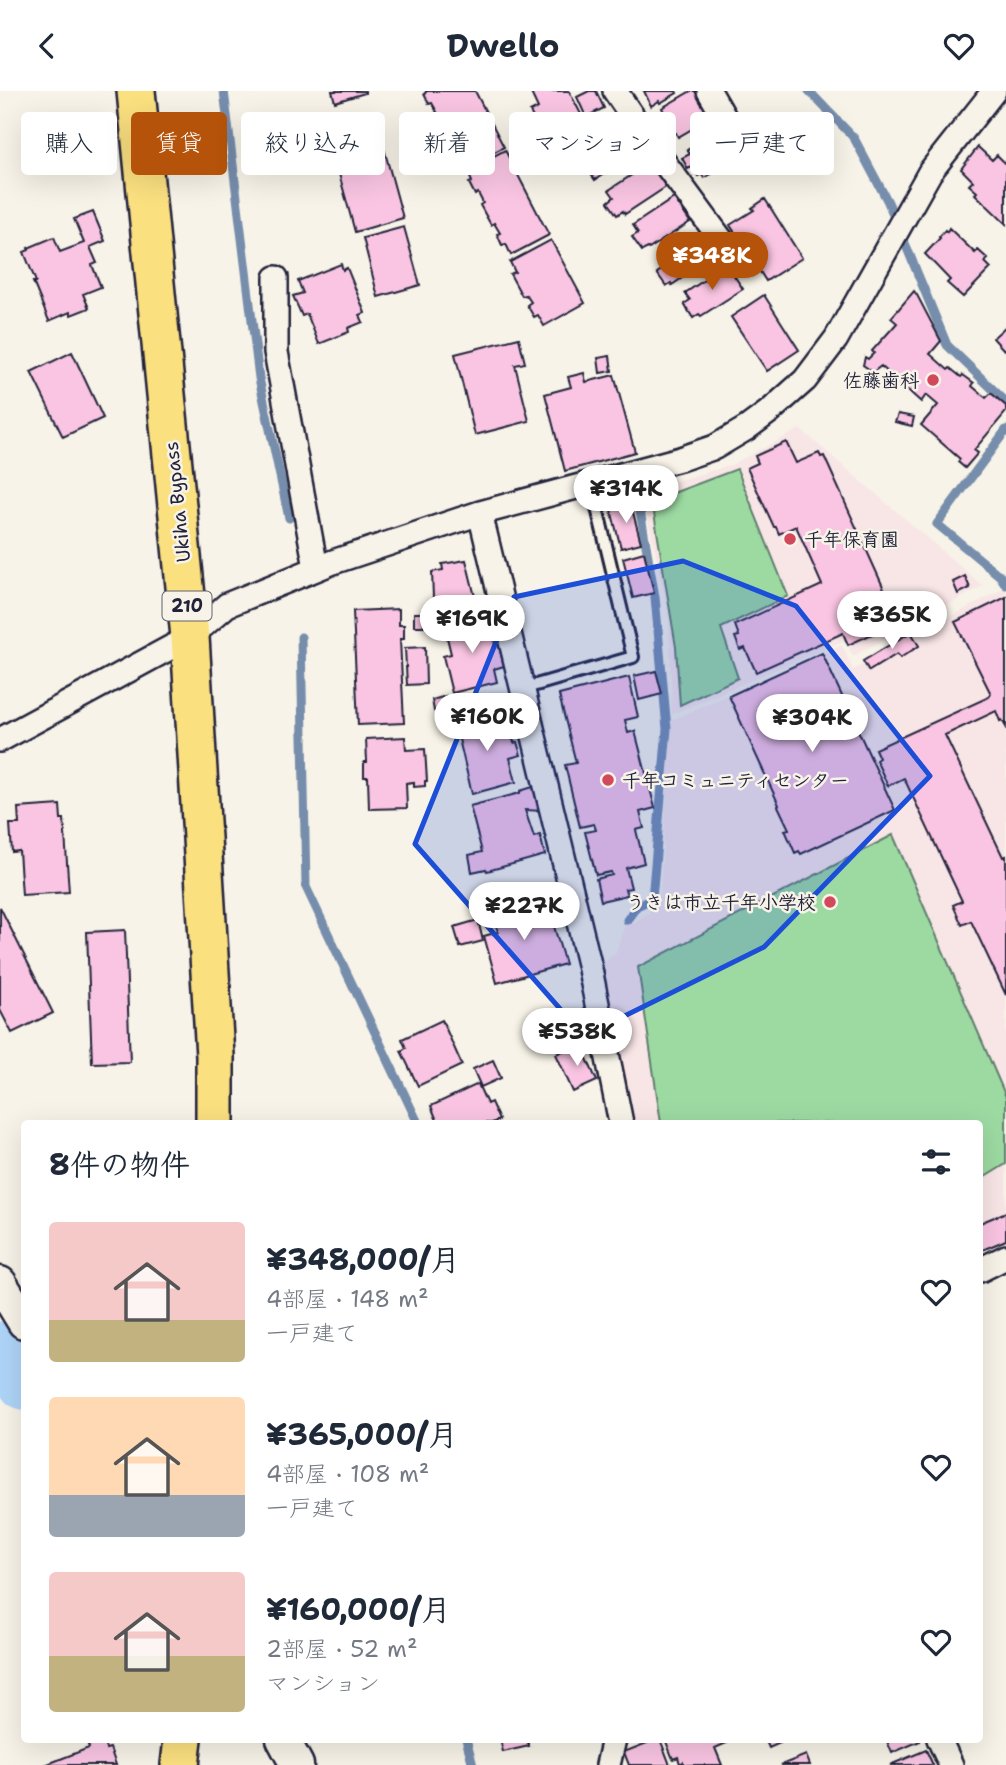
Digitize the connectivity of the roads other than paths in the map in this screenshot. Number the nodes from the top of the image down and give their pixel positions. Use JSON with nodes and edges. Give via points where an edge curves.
{"nodes":[{"id":1,"x":136,"y":91,"type":"edge"},
{"id":2,"x":615,"y":91,"type":"edge"},
{"id":3,"x":709,"y":91,"type":"edge"},
{"id":4,"x":994,"y":91,"type":"edge"},
{"id":5,"x":721,"y":112,"type":"edge"},
{"id":6,"x":737,"y":261,"type":"dead end"},
{"id":7,"x":276,"y":278,"type":"dead end"},
{"id":8,"x":591,"y":483,"type":"junction"},
{"id":9,"x":480,"y":513,"type":"junction"},
{"id":10,"x":316,"y":568,"type":"junction"},
{"id":11,"x":190,"y":637,"type":"junction"},
{"id":12,"x":522,"y":688,"type":"junction"},
{"id":13,"x":0,"y":740,"type":"edge"},
{"id":14,"x":215,"y":1120,"type":"edge"},
{"id":15,"x":620,"y":1120,"type":"edge"},
{"id":16,"x":1006,"y":1257,"type":"edge"},
{"id":17,"x":983,"y":1268,"type":"edge"},
{"id":18,"x":0,"y":1283,"type":"edge"},
{"id":19,"x":21,"y":1317,"type":"edge"},
{"id":20,"x":183,"y":1743,"type":"edge"},
{"id":21,"x":285,"y":1743,"type":"edge"},
{"id":22,"x":613,"y":1743,"type":"edge"},
{"id":23,"x":941,"y":1743,"type":"edge"},
{"id":24,"x":180,"y":1765,"type":"edge"},
{"id":25,"x":297,"y":1765,"type":"edge"},
{"id":26,"x":608,"y":1765,"type":"edge"},
{"id":27,"x":951,"y":1765,"type":"edge"}],
"edges":[{"from":1,"to":11,"type":"highway","name":"Ukiha Bypass","number":"210"},
{"from":2,"to":6,"type":"street"},
{"from":3,"to":5,"type":"street"},
{"from":4,"to":8,"type":"street","via":[[930,172],[836,339],[805,380],[770,411],[715,447]]},
{"from":7,"to":10,"type":"street","via":[[276,352]]},
{"from":8,"to":9,"type":"street"},
{"from":8,"to":12,"type":"lane","via":[[633,657]]},
{"from":9,"to":10,"type":"street"},
{"from":9,"to":12,"type":"street"},
{"from":10,"to":11,"type":"street","via":[[226,605]]},
{"from":11,"to":13,"type":"street"},
{"from":11,"to":14,"type":"highway","name":"Ukiha Bypass","number":"210"},
{"from":12,"to":15,"type":"street","via":[[589,964]]},
{"from":16,"to":17,"type":"street"},
{"from":18,"to":19,"type":"main road"},
{"from":20,"to":24,"type":"highway"},
{"from":21,"to":25,"type":"main road"},
{"from":22,"to":26,"type":"street"},
{"from":23,"to":27,"type":"street"}]}
